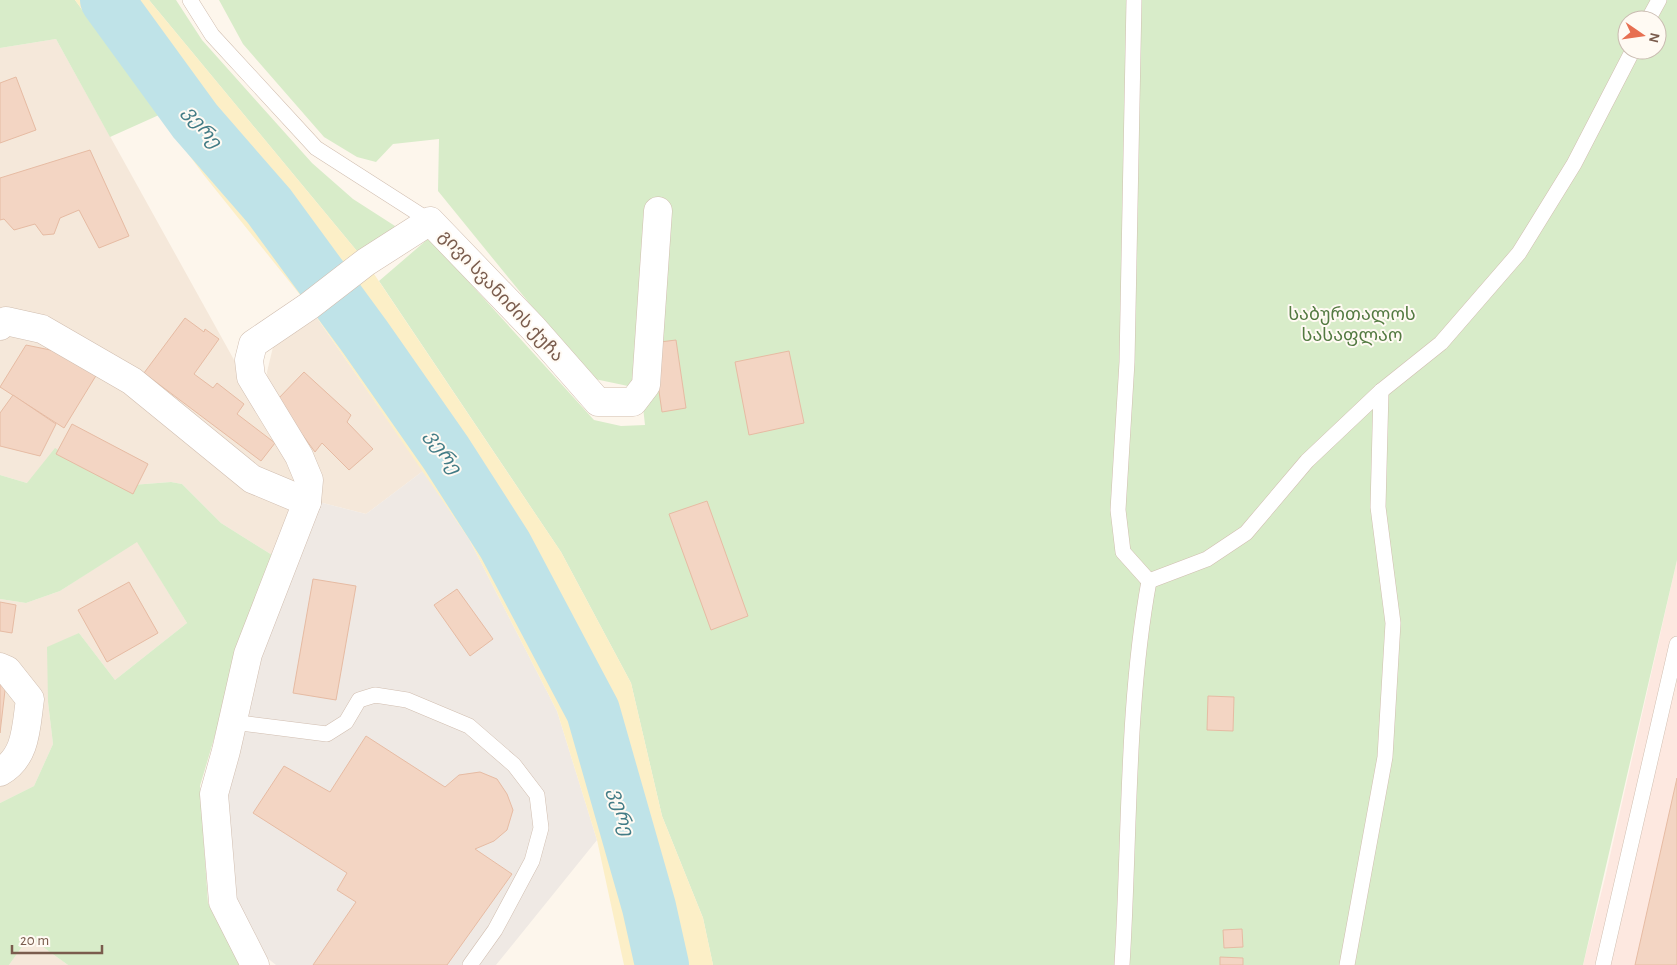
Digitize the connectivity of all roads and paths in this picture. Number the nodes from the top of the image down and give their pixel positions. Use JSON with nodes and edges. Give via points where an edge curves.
{"nodes":[{"id":1,"x":190,"y":0,"type":"edge"},
{"id":2,"x":1134,"y":0,"type":"edge"},
{"id":3,"x":1628,"y":60,"type":"edge"},
{"id":4,"x":658,"y":211,"type":"dead end"},
{"id":5,"x":430,"y":221,"type":"junction"},
{"id":6,"x":2,"y":321,"type":"edge"},
{"id":7,"x":1381,"y":391,"type":"junction"},
{"id":8,"x":308,"y":502,"type":"junction"},
{"id":9,"x":1149,"y":581,"type":"junction"},
{"id":10,"x":1677,"y":644,"type":"edge"},
{"id":11,"x":0,"y":667,"type":"edge"},
{"id":12,"x":232,"y":722,"type":"junction"},
{"id":13,"x":0,"y":772,"type":"edge"},
{"id":14,"x":254,"y":965,"type":"edge"},
{"id":15,"x":470,"y":965,"type":"edge"},
{"id":16,"x":1122,"y":965,"type":"edge"},
{"id":17,"x":1347,"y":965,"type":"edge"},
{"id":18,"x":1603,"y":965,"type":"edge"}],
"edges":[{"from":1,"to":5,"type":"lane","via":[[212,35],[316,148]]},
{"from":2,"to":9,"type":"lane","via":[[1127,362],[1118,510],[1123,552]]},
{"from":3,"to":7,"type":"lane","via":[[1574,164],[1519,253],[1440,343]]},
{"from":4,"to":5,"type":"street","name":"გივი სვანიძის ქუჩა","via":[[646,385],[633,402],[598,402],[533,328]]},
{"from":5,"to":8,"type":"street","name":"გივი სვანიძის ქუჩა","via":[[366,262],[253,344],[248,360],[251,377],[309,480]]},
{"from":6,"to":8,"type":"street","via":[[42,329],[132,382],[252,479]]},
{"from":7,"to":9,"type":"lane","via":[[1307,462],[1246,533],[1207,559]]},
{"from":7,"to":17,"type":"lane","via":[[1378,507],[1393,623],[1385,756]]},
{"from":8,"to":12,"type":"street","name":"გივი სვანიძის ქუჩა","via":[[248,654]]},
{"from":9,"to":16,"type":"lane","via":[[1140,629],[1132,732]]},
{"from":10,"to":18,"type":"lane"},
{"from":11,"to":13,"type":"street","via":[[7,670],[30,698],[23,746],[9,767]]},
{"from":12,"to":14,"type":"street","name":"გივი სვანიძის ქუჩა","via":[[214,794],[223,902]]},
{"from":12,"to":15,"type":"lane","via":[[327,734],[346,722],[359,700],[375,695],[407,700],[469,726],[514,765],[537,795],[541,828],[532,860],[496,930]]}]}
